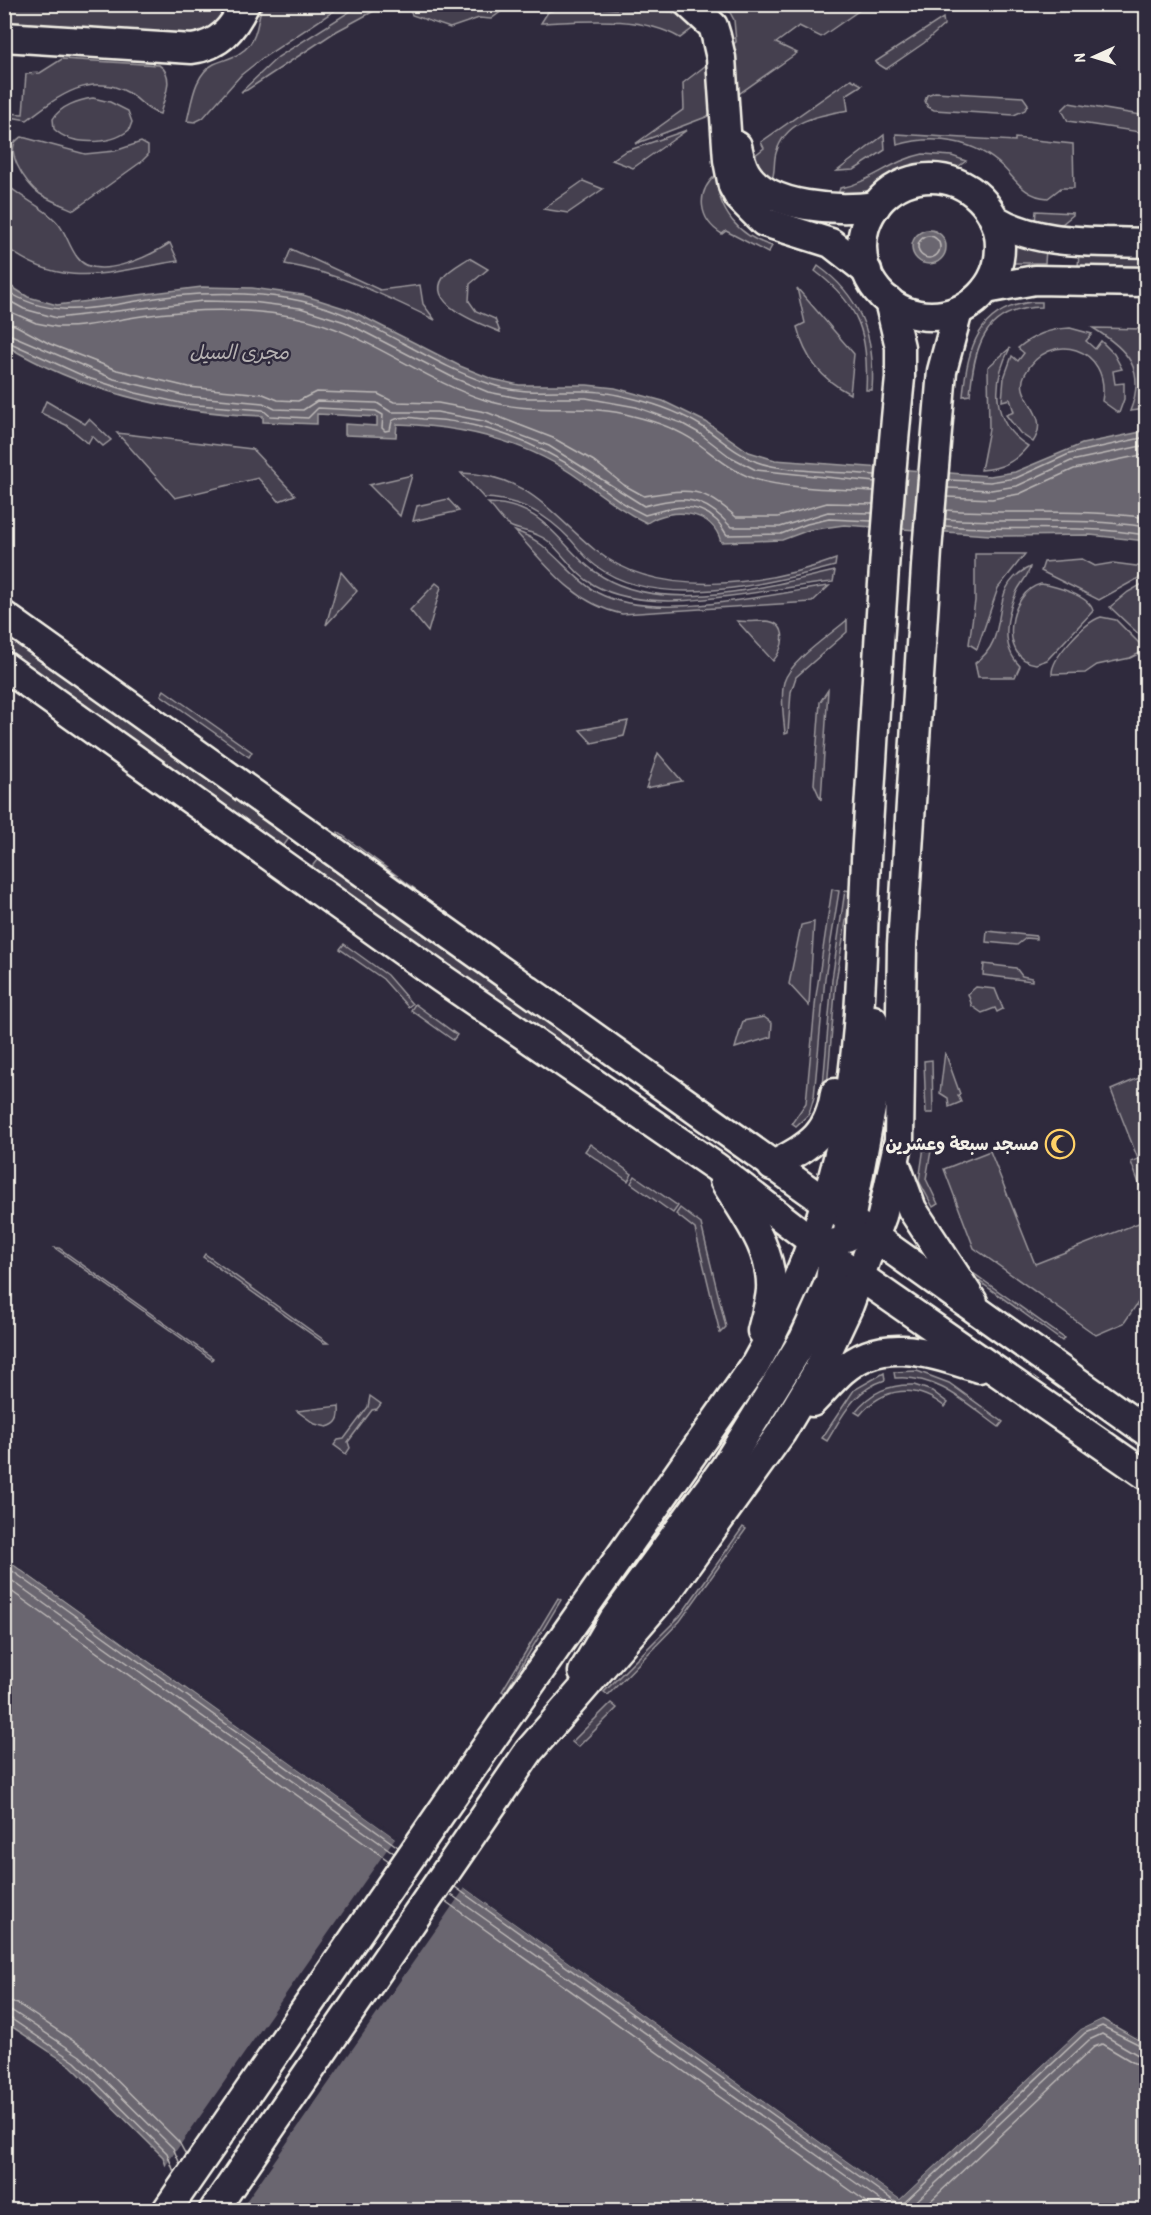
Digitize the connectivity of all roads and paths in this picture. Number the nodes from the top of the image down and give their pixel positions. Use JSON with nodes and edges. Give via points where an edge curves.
{"nodes":[{"id":1,"x":245,"y":4,"type":"edge"},
{"id":2,"x":689,"y":4,"type":"edge"},
{"id":3,"x":714,"y":4,"type":"edge"},
{"id":4,"x":722,"y":36,"type":"junction"},
{"id":5,"x":4,"y":37,"type":"edge"},
{"id":6,"x":754,"y":198,"type":"junction"},
{"id":7,"x":876,"y":206,"type":"junction"},
{"id":8,"x":994,"y":219,"type":"junction"},
{"id":9,"x":1146,"y":243,"type":"edge"},
{"id":10,"x":867,"y":271,"type":"junction"},
{"id":11,"x":1146,"y":282,"type":"edge"},
{"id":12,"x":986,"y":289,"type":"junction"},
{"id":13,"x":889,"y":301,"type":"junction"},
{"id":14,"x":958,"y":310,"type":"junction"},
{"id":15,"x":4,"y":616,"type":"edge"},
{"id":16,"x":4,"y":666,"type":"edge"},
{"id":17,"x":861,"y":983,"type":"junction"},
{"id":18,"x":895,"y":1163,"type":"junction"},
{"id":19,"x":772,"y":1166,"type":"junction"},
{"id":20,"x":716,"y":1167,"type":"junction"},
{"id":21,"x":823,"y":1203,"type":"junction"},
{"id":22,"x":848,"y":1220,"type":"junction"},
{"id":23,"x":874,"y":1239,"type":"junction"},
{"id":24,"x":812,"y":1241,"type":"junction"},
{"id":25,"x":835,"y":1259,"type":"junction"},
{"id":26,"x":859,"y":1276,"type":"junction"},
{"id":27,"x":982,"y":1316,"type":"junction"},
{"id":28,"x":754,"y":1365,"type":"junction"},
{"id":29,"x":1003,"y":1376,"type":"junction"},
{"id":30,"x":1146,"y":1431,"type":"edge"},
{"id":31,"x":781,"y":1433,"type":"junction"},
{"id":32,"x":1146,"y":1475,"type":"edge"},
{"id":33,"x":569,"y":1705,"type":"junction"},
{"id":34,"x":167,"y":2211,"type":"edge"},
{"id":35,"x":214,"y":2211,"type":"edge"}],
"edges":[{"from":1,"to":5,"type":"street","via":[[225,35],[213,44],[192,49]]},
{"from":2,"to":4,"type":"street"},
{"from":3,"to":4,"type":"street","via":[[726,25]]},
{"from":4,"to":6,"type":"street","via":[[730,173],[736,191]]},
{"from":6,"to":7,"type":"street","via":[[826,208]]},
{"from":6,"to":10,"type":"street","via":[[764,222],[831,243]]},
{"from":7,"to":8,"type":"street","via":[[900,186],[931,178],[962,185],[986,205]]},
{"from":7,"to":10,"type":"street","via":[[863,237]]},
{"from":8,"to":9,"type":"street","via":[[1037,236]]},
{"from":8,"to":12,"type":"street","via":[[1000,248],[994,276]]},
{"from":10,"to":13,"type":"street"},
{"from":11,"to":12,"type":"street","via":[[1035,280]]},
{"from":12,"to":14,"type":"street"},
{"from":13,"to":14,"type":"street","via":[[915,314],[944,315]]},
{"from":13,"to":17,"type":"street","via":[[901,362]]},
{"from":14,"to":18,"type":"street","via":[[942,370],[927,551],[902,945],[901,1118]]},
{"from":15,"to":19,"type":"street"},
{"from":16,"to":20,"type":"street","via":[[469,998]]},
{"from":17,"to":19,"type":"street","via":[[846,1019],[833,1105],[825,1126],[806,1148]]},
{"from":17,"to":21,"type":"street","via":[[846,1119]]},
{"from":17,"to":22,"type":"street","via":[[872,1010],[874,1082],[865,1147]]},
{"from":18,"to":23,"type":"street"},
{"from":18,"to":27,"type":"street","via":[[912,1209]]},
{"from":19,"to":21,"type":"street"},
{"from":20,"to":24,"type":"street"},
{"from":20,"to":28,"type":"street","via":[[768,1259],[771,1292]]},
{"from":21,"to":22,"type":"street"},
{"from":21,"to":24,"type":"street"},
{"from":21,"to":25,"type":"street","via":[[832,1224]]},
{"from":22,"to":23,"type":"street"},
{"from":22,"to":26,"type":"street","via":[[849,1255]]},
{"from":23,"to":26,"type":"street"},
{"from":23,"to":27,"type":"street"},
{"from":24,"to":25,"type":"street"},
{"from":24,"to":28,"type":"street","via":[[787,1305]]},
{"from":25,"to":26,"type":"street"},
{"from":25,"to":33,"type":"street","via":[[823,1301],[804,1339],[725,1467],[600,1639]]},
{"from":26,"to":29,"type":"street"},
{"from":26,"to":31,"type":"street","via":[[822,1363]]},
{"from":27,"to":30,"type":"street"},
{"from":28,"to":34,"type":"street"},
{"from":29,"to":31,"type":"street","via":[[917,1350],[885,1350],[842,1371]]},
{"from":29,"to":32,"type":"street"},
{"from":31,"to":33,"type":"street","via":[[667,1592]]},
{"from":33,"to":35,"type":"street","via":[[529,1751]]}]}
